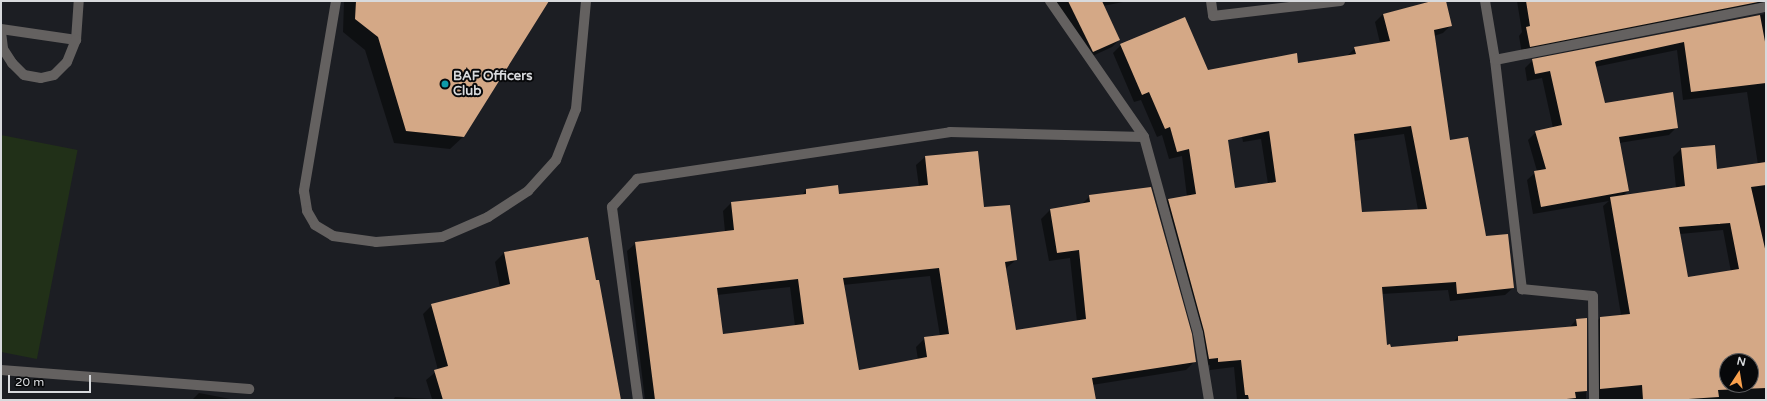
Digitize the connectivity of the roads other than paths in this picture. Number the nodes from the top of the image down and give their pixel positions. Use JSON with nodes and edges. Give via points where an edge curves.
{"nodes":[{"id":1,"x":79,"y":1,"type":"edge"},
{"id":2,"x":336,"y":1,"type":"edge"},
{"id":3,"x":586,"y":1,"type":"edge"},
{"id":4,"x":1050,"y":1,"type":"edge"},
{"id":5,"x":1211,"y":1,"type":"edge"},
{"id":6,"x":1340,"y":1,"type":"edge"},
{"id":7,"x":1485,"y":1,"type":"edge"},
{"id":8,"x":1766,"y":7,"type":"edge"},
{"id":9,"x":1,"y":30,"type":"edge"},
{"id":10,"x":76,"y":40,"type":"junction"},
{"id":11,"x":1495,"y":60,"type":"junction"},
{"id":12,"x":1144,"y":137,"type":"junction"},
{"id":13,"x":1,"y":370,"type":"edge"},
{"id":14,"x":249,"y":389,"type":"dead end"},
{"id":15,"x":638,"y":400,"type":"edge"},
{"id":16,"x":1209,"y":400,"type":"edge"},
{"id":17,"x":1594,"y":400,"type":"edge"}],
"edges":[{"from":1,"to":10,"type":"street"},
{"from":2,"to":3,"type":"street","via":[[304,191],[307,211],[315,225],[333,236],[376,242],[442,237],[488,217],[528,191],[556,160],[576,109]]},
{"from":4,"to":12,"type":"street"},
{"from":5,"to":6,"type":"street","via":[[1213,16]]},
{"from":7,"to":11,"type":"street"},
{"from":8,"to":11,"type":"street"},
{"from":9,"to":10,"type":"street"},
{"from":9,"to":10,"type":"street","via":[[3,49],[12,63],[24,75],[41,78],[54,75],[67,62]]},
{"from":11,"to":17,"type":"street","via":[[1522,289],[1592,296]]},
{"from":12,"to":15,"type":"street","via":[[950,132],[637,179],[612,207]]},
{"from":12,"to":16,"type":"street","via":[[1198,333]]},
{"from":13,"to":14,"type":"street"}]}
